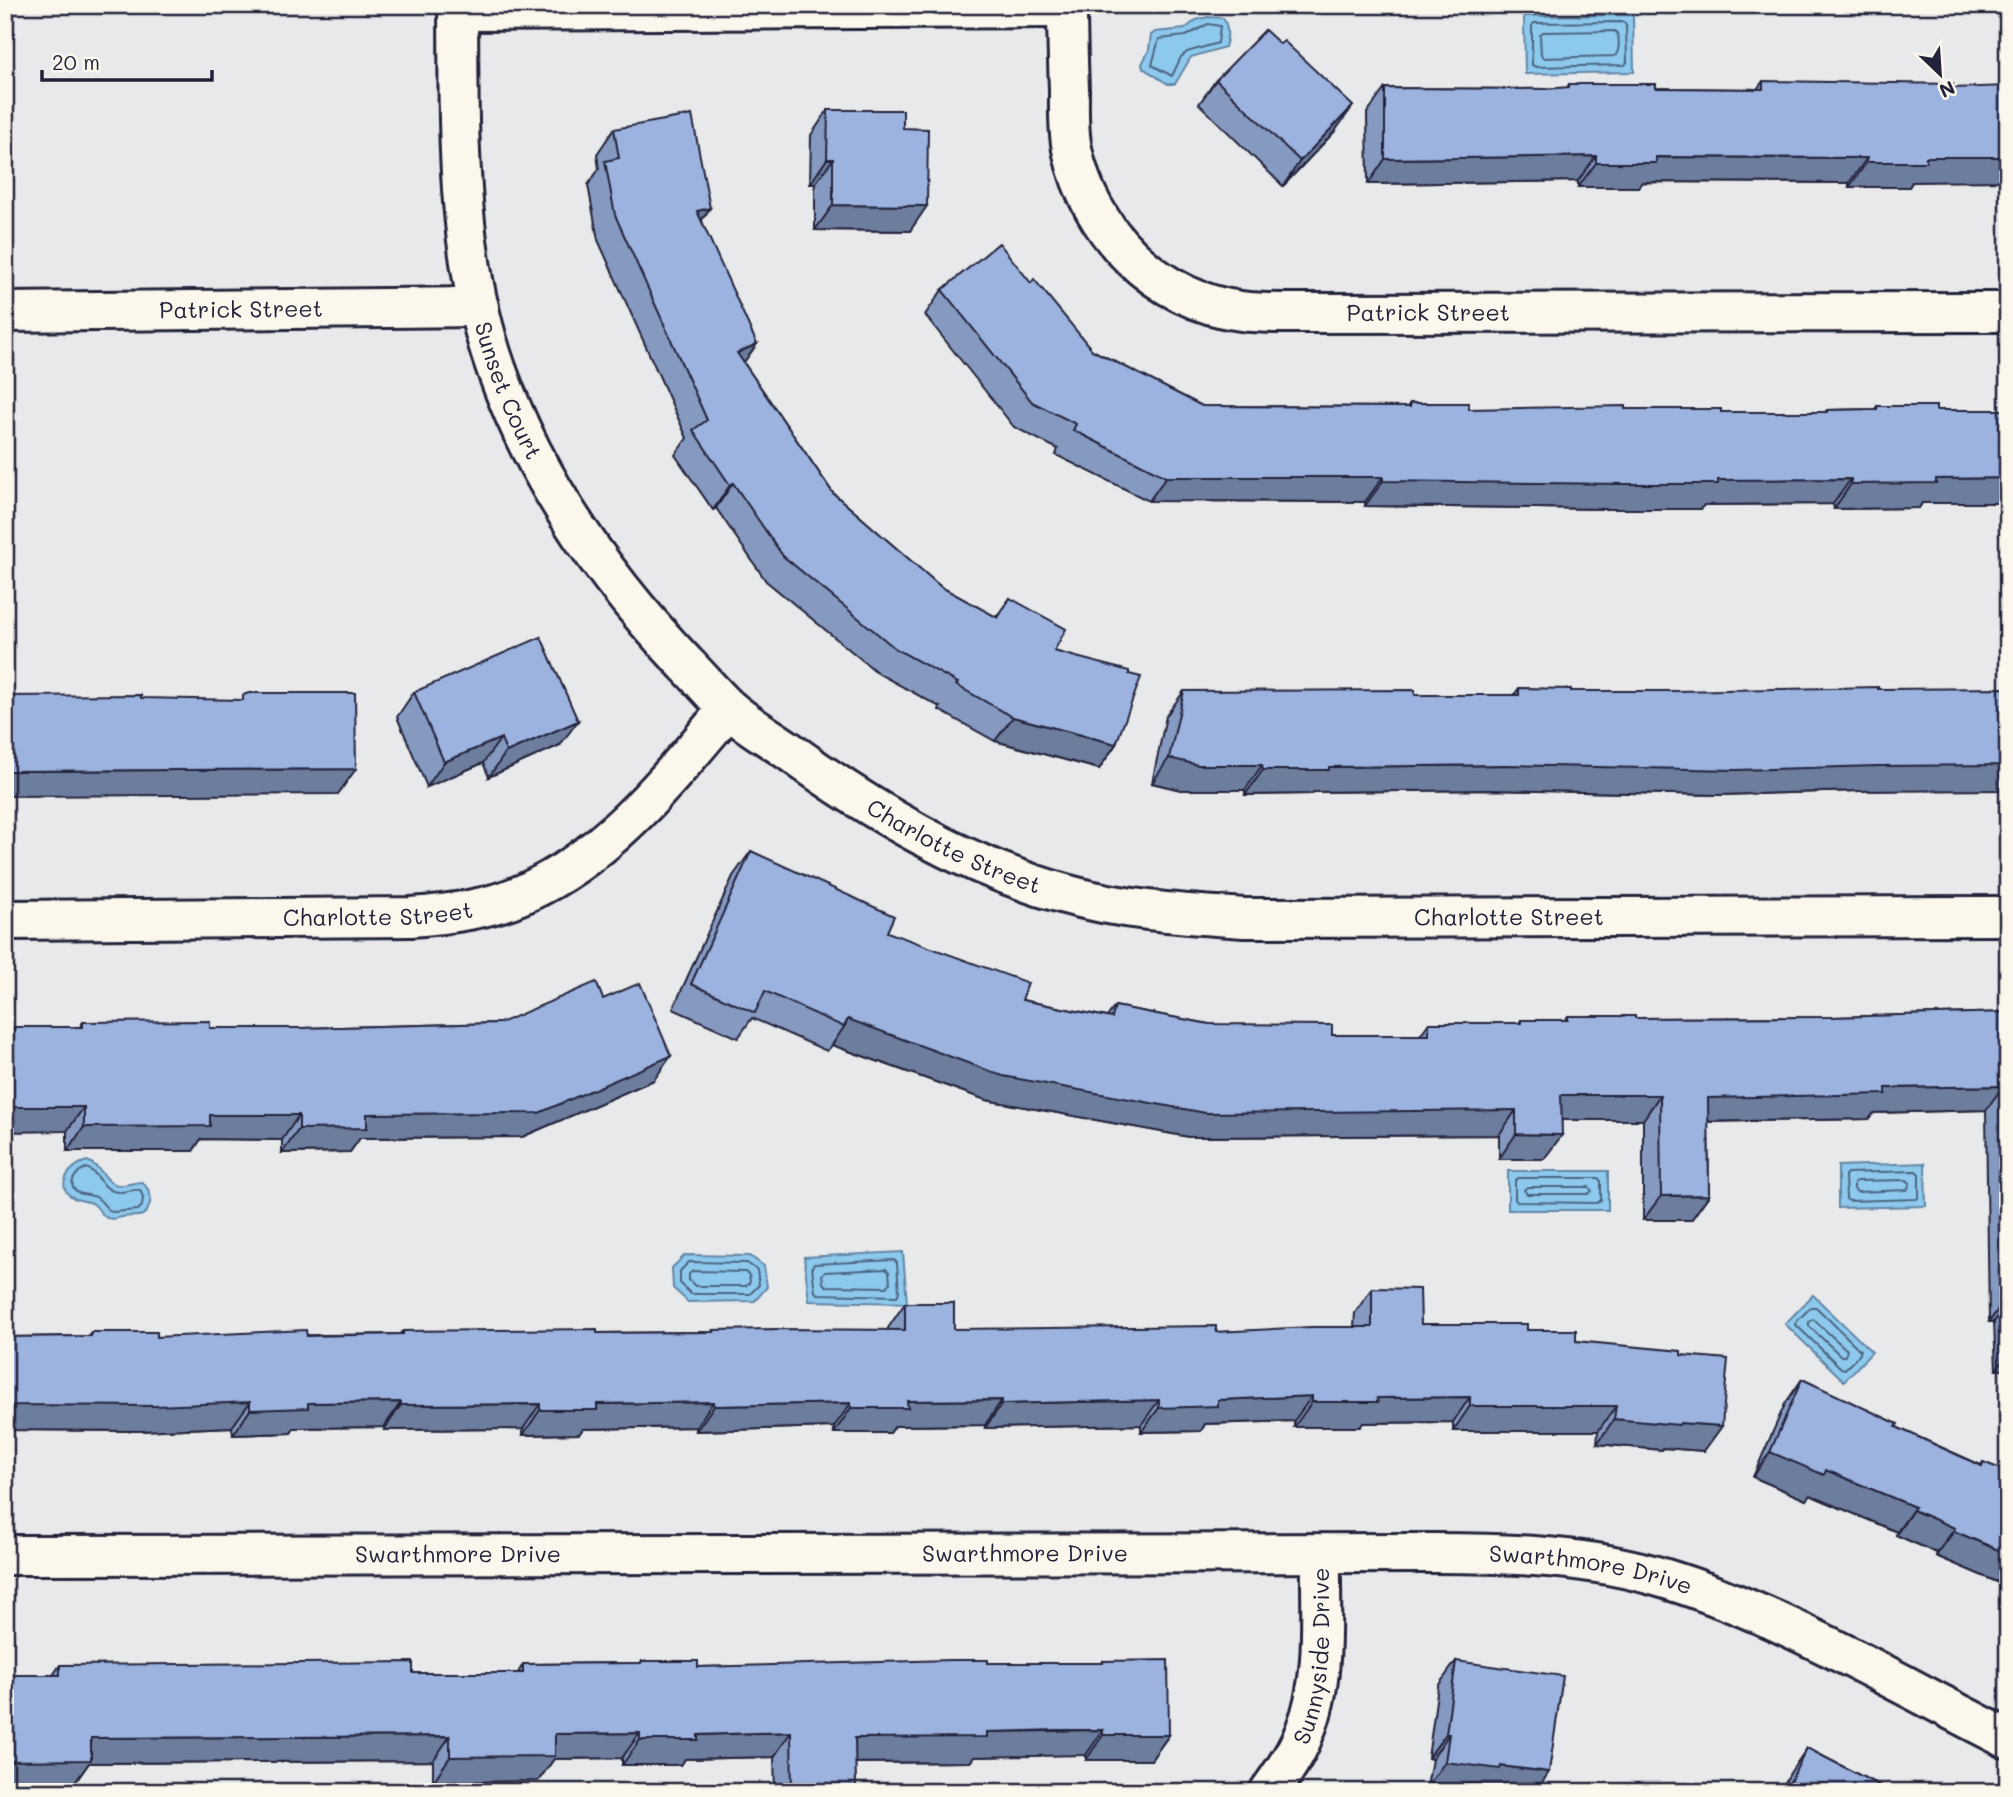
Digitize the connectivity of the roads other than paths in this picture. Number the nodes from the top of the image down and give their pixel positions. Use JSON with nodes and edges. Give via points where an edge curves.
{"nodes":[{"id":1,"x":1067,"y":6,"type":"edge"},
{"id":2,"x":458,"y":8,"type":"edge"},
{"id":3,"x":479,"y":307,"type":"junction"},
{"id":4,"x":5,"y":312,"type":"edge"},
{"id":5,"x":2008,"y":312,"type":"edge"},
{"id":6,"x":729,"y":709,"type":"junction"},
{"id":7,"x":2008,"y":916,"type":"edge"},
{"id":8,"x":5,"y":920,"type":"edge"},
{"id":9,"x":1321,"y":1554,"type":"junction"},
{"id":10,"x":5,"y":1555,"type":"edge"},
{"id":11,"x":2008,"y":1739,"type":"edge"},
{"id":12,"x":1269,"y":1792,"type":"edge"}],
"edges":[{"from":1,"to":2,"type":"street"},
{"from":1,"to":5,"type":"street","name":"Patrick Street","via":[[1071,146],[1088,200],[1113,238],[1155,278],[1211,304],[1284,313]]},
{"from":2,"to":3,"type":"street","name":"Sunset Court","via":[[462,199]]},
{"from":3,"to":4,"type":"street","name":"Patrick Street"},
{"from":3,"to":6,"type":"street","name":"Sunset Court","via":[[496,369],[565,509],[651,627]]},
{"from":6,"to":7,"type":"street","name":"Charlotte Street","via":[[864,803],[920,835],[1012,877],[1122,908],[1246,918]]},
{"from":6,"to":8,"type":"street","name":"Charlotte Street","via":[[653,796],[589,855],[524,894],[489,905],[411,917]]},
{"from":9,"to":10,"type":"street","name":"Swarthmore Drive"},
{"from":9,"to":11,"type":"street","name":"Swarthmore Drive","via":[[1527,1555],[1665,1578],[1791,1629]]},
{"from":9,"to":12,"type":"street","name":"Sunnyside Drive","via":[[1320,1660],[1307,1729]]}]}
